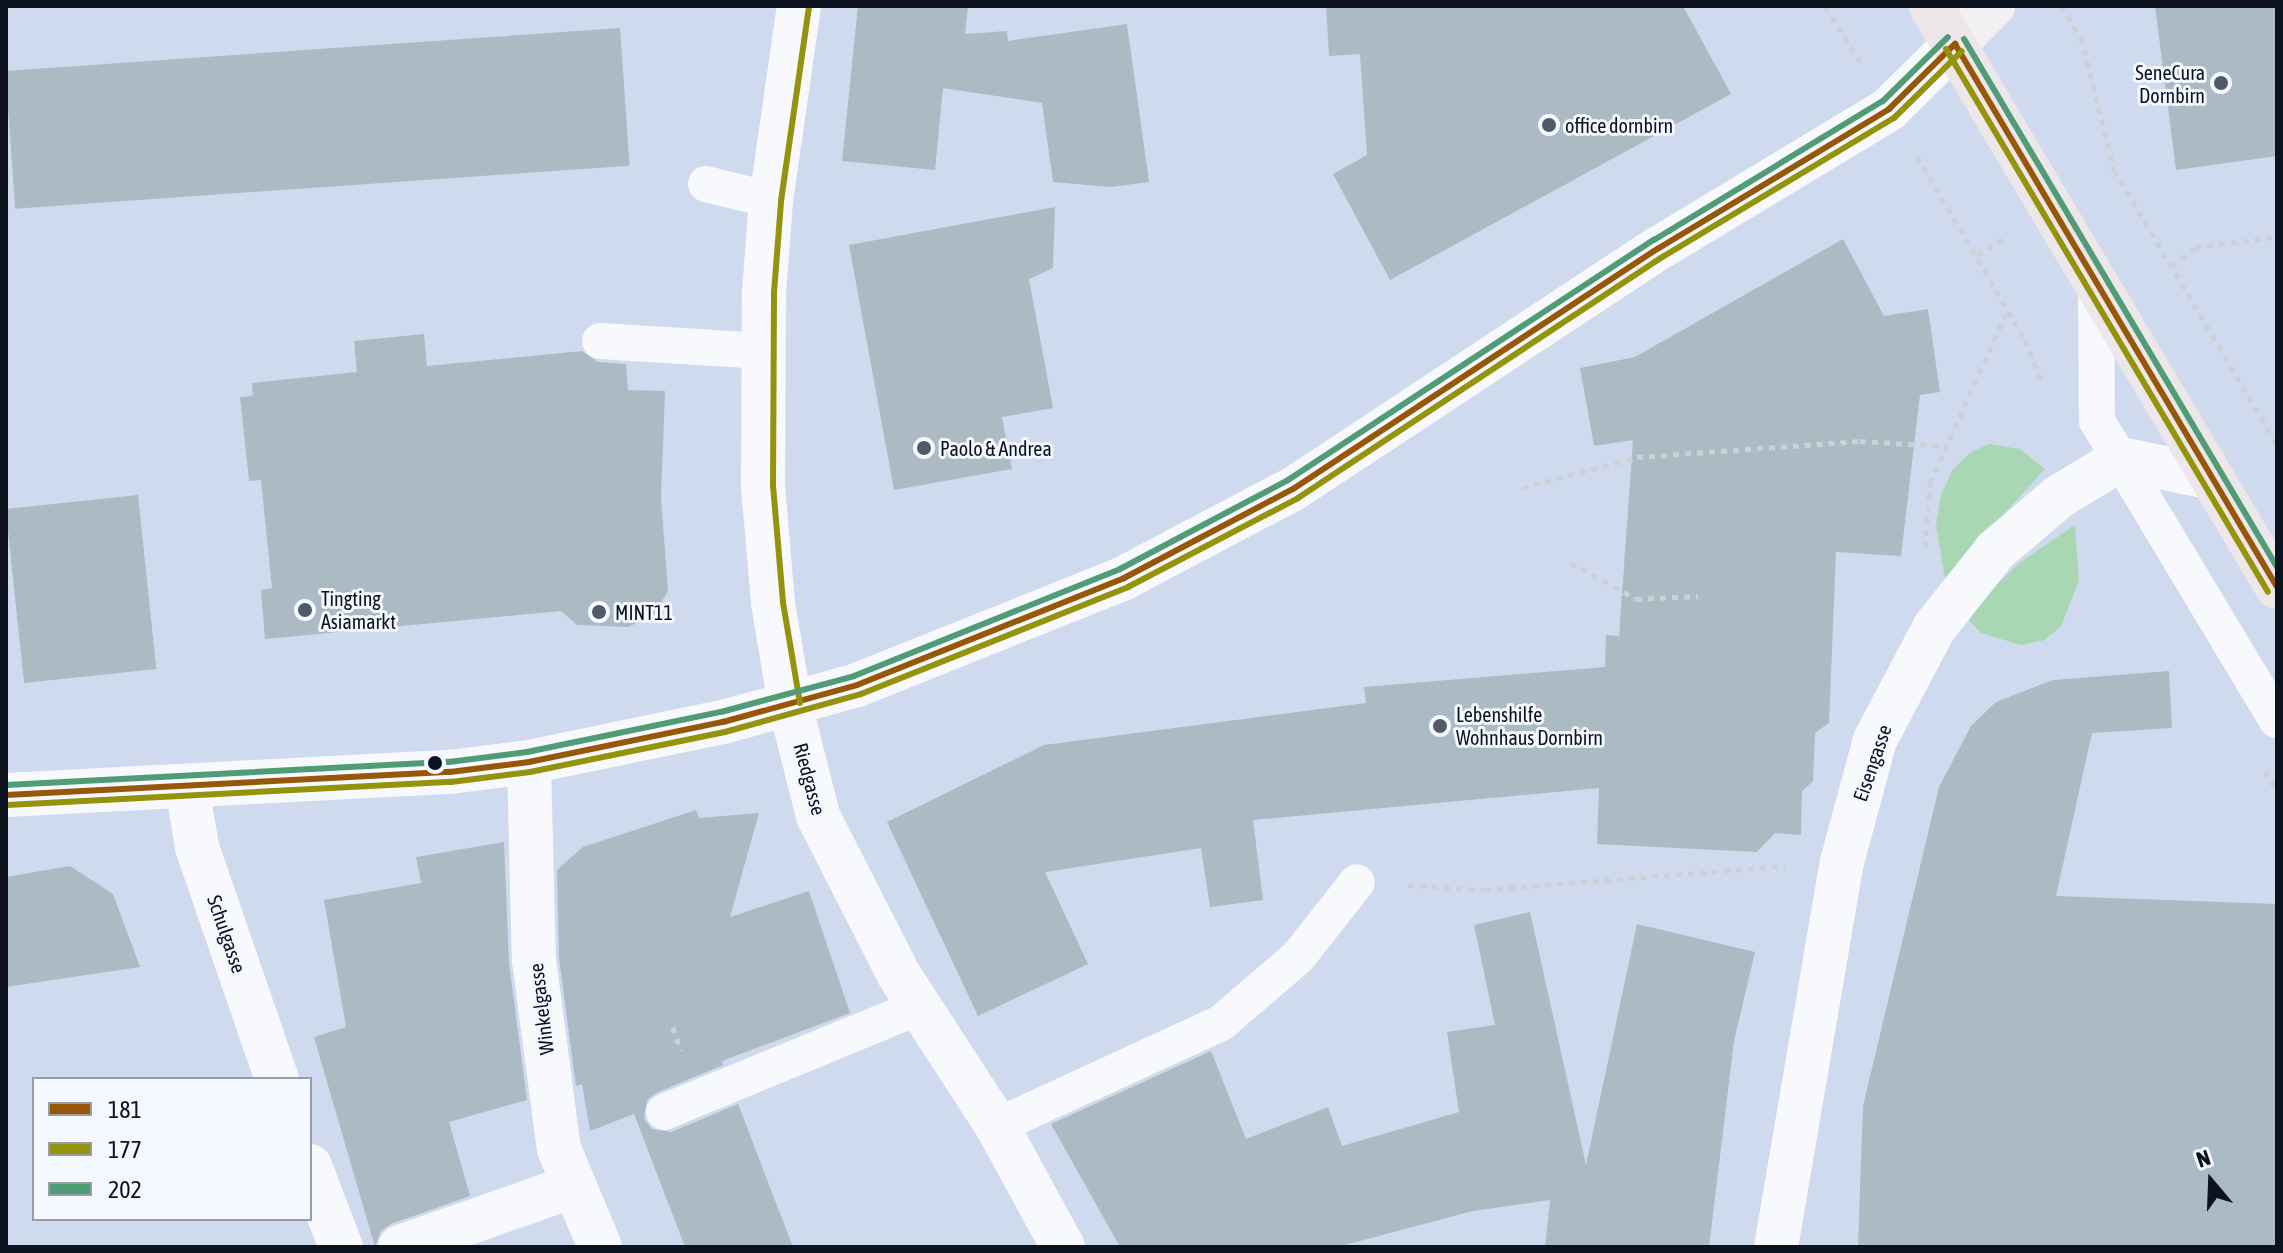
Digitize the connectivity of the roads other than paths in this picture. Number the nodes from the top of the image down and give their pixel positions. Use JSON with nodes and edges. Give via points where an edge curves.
{"nodes":[{"id":1,"x":799,"y":6,"type":"edge"},
{"id":2,"x":1931,"y":6,"type":"edge"},
{"id":3,"x":1993,"y":6,"type":"edge"},
{"id":4,"x":1955,"y":44,"type":"junction"},
{"id":5,"x":706,"y":184,"type":"dead end"},
{"id":6,"x":771,"y":200,"type":"junction"},
{"id":7,"x":2096,"y":289,"type":"junction"},
{"id":8,"x":600,"y":341,"type":"dead end"},
{"id":9,"x":764,"y":351,"type":"junction"},
{"id":10,"x":2121,"y":459,"type":"junction"},
{"id":11,"x":2209,"y":477,"type":"junction"},
{"id":12,"x":2277,"y":587,"type":"edge"},
{"id":13,"x":790,"y":705,"type":"junction"},
{"id":14,"x":2277,"y":720,"type":"edge"},
{"id":15,"x":529,"y":762,"type":"junction"},
{"id":16,"x":187,"y":787,"type":"junction"},
{"id":17,"x":6,"y":795,"type":"edge"},
{"id":18,"x":1357,"y":882,"type":"road end"},
{"id":19,"x":919,"y":1007,"type":"junction"},
{"id":20,"x":276,"y":1077,"type":"edge"},
{"id":21,"x":664,"y":1112,"type":"dead end"},
{"id":22,"x":997,"y":1126,"type":"junction"},
{"id":23,"x":312,"y":1171,"type":"edge"},
{"id":24,"x":573,"y":1186,"type":"junction"},
{"id":25,"x":341,"y":1247,"type":"edge"},
{"id":26,"x":400,"y":1247,"type":"edge"},
{"id":27,"x":600,"y":1247,"type":"edge"},
{"id":28,"x":1063,"y":1247,"type":"edge"},
{"id":29,"x":1776,"y":1247,"type":"edge"}],
"edges":[{"from":1,"to":6,"type":"street","name":"Riedgasse"},
{"from":2,"to":4,"type":"main road"},
{"from":3,"to":4,"type":"main road"},
{"from":4,"to":7,"type":"main road"},
{"from":4,"to":13,"type":"street","via":[[1889,109],[1659,248],[1293,489],[1124,578],[857,685]]},
{"from":5,"to":6,"type":"lane"},
{"from":6,"to":9,"type":"street","name":"Riedgasse"},
{"from":7,"to":10,"type":"lane","via":[[2097,421]]},
{"from":7,"to":11,"type":"main road"},
{"from":8,"to":9,"type":"lane"},
{"from":9,"to":13,"type":"street","name":"Riedgasse","via":[[763,486],[773,603]]},
{"from":10,"to":11,"type":"street"},
{"from":10,"to":14,"type":"lane"},
{"from":10,"to":29,"type":"street","name":"Eisengasse","via":[[2060,496],[1996,550],[1934,628],[1875,740],[1842,862]]},
{"from":11,"to":12,"type":"main road"},
{"from":13,"to":15,"type":"street"},
{"from":13,"to":19,"type":"street","name":"Riedgasse","via":[[818,816]]},
{"from":15,"to":16,"type":"street","via":[[450,772]]},
{"from":15,"to":24,"type":"street","name":"Winkelgasse","via":[[534,960],[559,1149]]},
{"from":16,"to":17,"type":"street"},
{"from":16,"to":20,"type":"street","name":"Schulgasse","via":[[197,847]]},
{"from":18,"to":22,"type":"lane","via":[[1298,957],[1221,1023]]},
{"from":19,"to":21,"type":"lane"},
{"from":19,"to":22,"type":"street","name":"Riedgasse"},
{"from":22,"to":28,"type":"street","name":"Riedgasse"},
{"from":23,"to":25,"type":"street"},
{"from":24,"to":26,"type":"street","via":[[409,1239]]},
{"from":24,"to":27,"type":"street","name":"Winkelgasse"}]}
